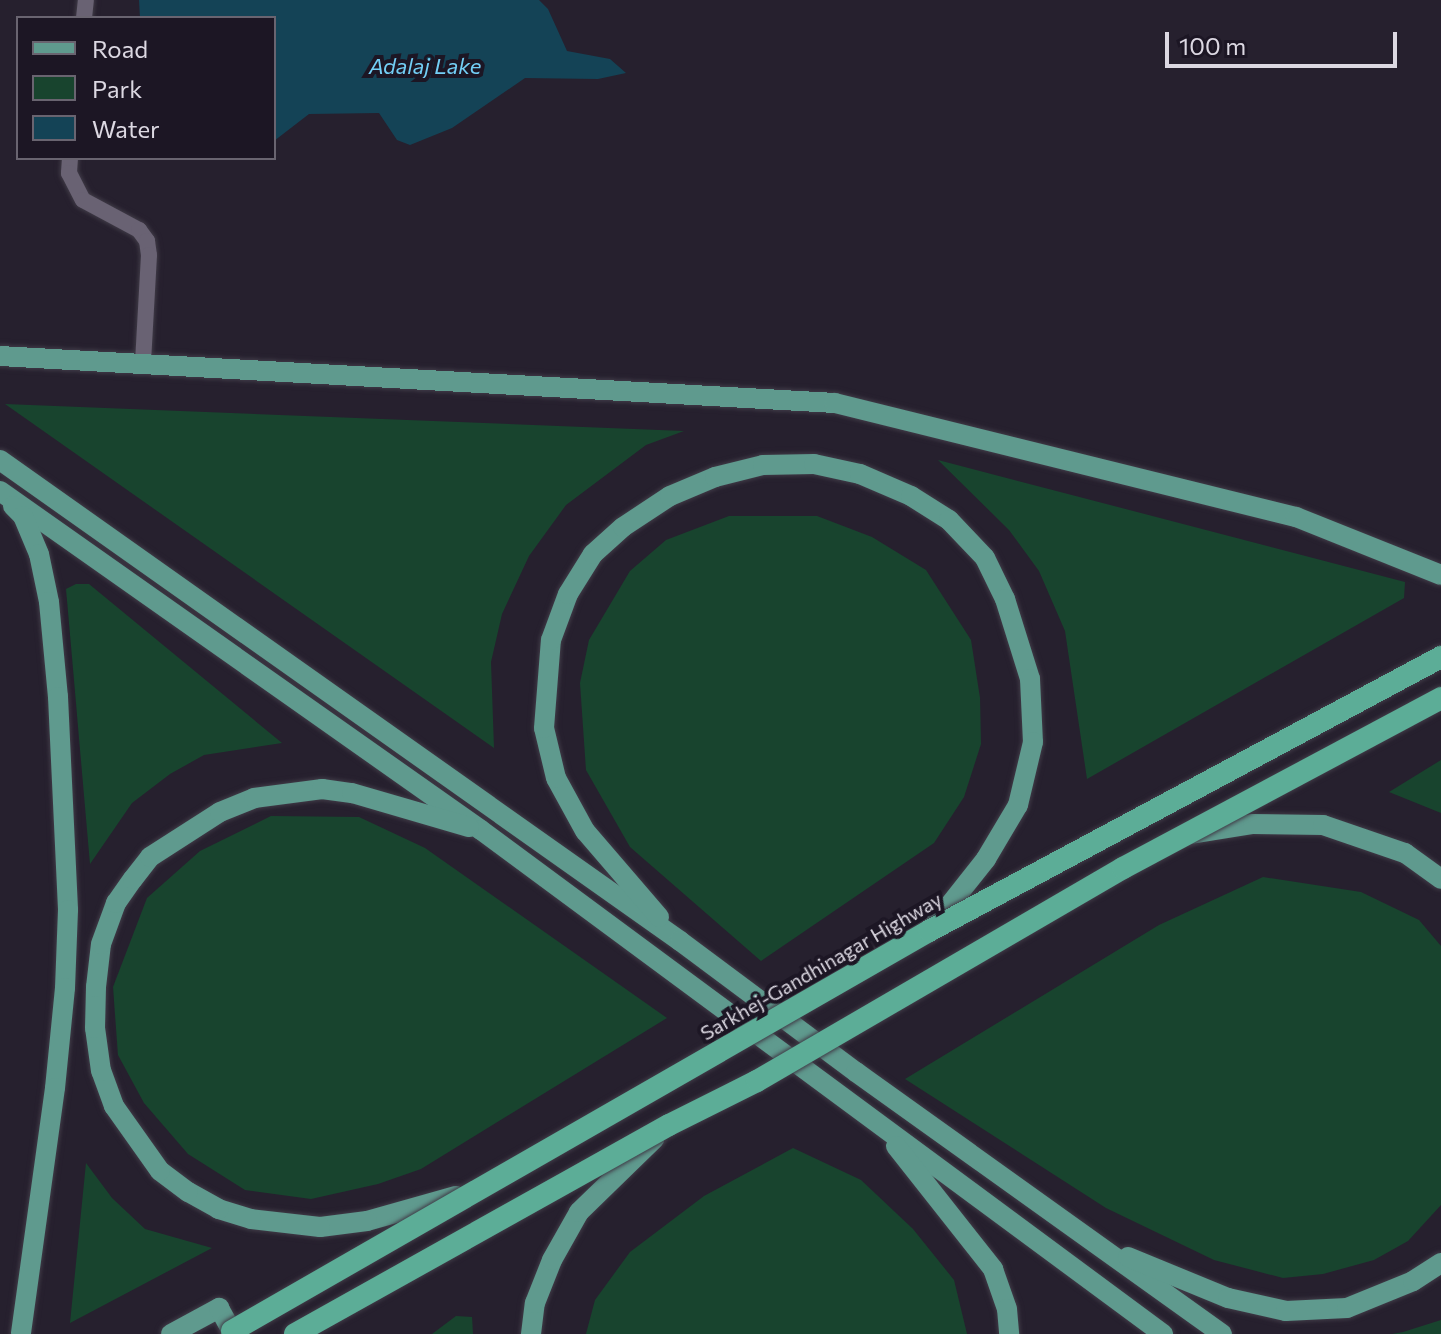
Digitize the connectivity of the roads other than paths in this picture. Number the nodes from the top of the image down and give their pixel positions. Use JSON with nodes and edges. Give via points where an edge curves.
{"nodes":[{"id":1,"x":70,"y":160,"type":"edge"},
{"id":2,"x":0,"y":356,"type":"edge"},
{"id":3,"x":143,"y":362,"type":"junction"},
{"id":4,"x":0,"y":460,"type":"edge"},
{"id":5,"x":0,"y":492,"type":"edge"},
{"id":6,"x":1441,"y":575,"type":"edge"},
{"id":7,"x":1441,"y":657,"type":"edge"},
{"id":8,"x":1441,"y":698,"type":"edge"},
{"id":9,"x":481,"y":830,"type":"junction"},
{"id":10,"x":1191,"y":834,"type":"junction"},
{"id":11,"x":1441,"y":879,"type":"edge"},
{"id":12,"x":929,"y":931,"type":"junction"},
{"id":13,"x":680,"y":941,"type":"junction"},
{"id":14,"x":669,"y":1125,"type":"junction"},
{"id":15,"x":880,"y":1126,"type":"junction"},
{"id":16,"x":476,"y":1190,"type":"junction"},
{"id":17,"x":1095,"y":1243,"type":"junction"},
{"id":18,"x":1441,"y":1263,"type":"edge"},
{"id":19,"x":336,"y":1312,"type":"junction"},
{"id":20,"x":232,"y":1331,"type":"joint"},
{"id":21,"x":21,"y":1334,"type":"edge"},
{"id":22,"x":171,"y":1334,"type":"edge"},
{"id":23,"x":295,"y":1334,"type":"edge"},
{"id":24,"x":321,"y":1334,"type":"edge"},
{"id":25,"x":531,"y":1334,"type":"edge"},
{"id":26,"x":1009,"y":1334,"type":"edge"},
{"id":27,"x":1163,"y":1334,"type":"edge"},
{"id":28,"x":1222,"y":1334,"type":"edge"}],
"edges":[{"from":1,"to":3,"type":"street","via":[[69,173],[83,200],[139,230],[147,241]]},
{"from":2,"to":3,"type":"main road"},
{"from":3,"to":6,"type":"main road","via":[[835,403],[1296,517]]},
{"from":4,"to":13,"type":"main road"},
{"from":5,"to":9,"type":"main road"},
{"from":5,"to":21,"type":"main road","via":[[23,516],[39,554],[49,602],[68,910],[55,1088]]},
{"from":7,"to":12,"type":"highway","name":"Sarkhej-Gandhinagar Highway","bridge":true},
{"from":8,"to":10,"type":"highway","bridge":true},
{"from":9,"to":15,"type":"main road"},
{"from":9,"to":16,"type":"main road","via":[[352,793],[300,790],[254,798],[208,819],[150,857],[116,903],[101,944],[95,1028],[101,1071],[114,1106],[160,1171],[219,1209],[290,1226],[330,1226],[367,1221]]},
{"from":10,"to":11,"type":"main road","via":[[1253,824],[1323,825],[1405,853]]},
{"from":10,"to":14,"type":"highway","bridge":true,"via":[[1123,868],[757,1081]]},
{"from":12,"to":13,"type":"main road","via":[[986,859],[1018,805],[1033,742],[1030,679],[1005,599],[985,558],[949,520],[911,496],[860,474],[814,464],[763,465],[670,496],[623,527],[593,554],[568,594],[551,640],[544,728],[556,778],[585,831]]},
{"from":12,"to":16,"type":"highway","name":"Sarkhej-Gandhinagar Highway","bridge":true},
{"from":13,"to":17,"type":"main road"},
{"from":14,"to":19,"type":"highway","bridge":true},
{"from":14,"to":25,"type":"main road","via":[[579,1212],[546,1274]]},
{"from":15,"to":26,"type":"main road","via":[[993,1269],[1007,1309]]},
{"from":15,"to":27,"type":"main road"},
{"from":16,"to":20,"type":"highway","name":"Sarkhej-Gandhinagar Highway","bridge":true},
{"from":17,"to":18,"type":"main road","via":[[1228,1298],[1286,1311],[1347,1308],[1413,1281]]},
{"from":17,"to":28,"type":"main road"},
{"from":19,"to":23,"type":"highway","bridge":true},
{"from":19,"to":24,"type":"main road"},
{"from":20,"to":22,"type":"main road","via":[[219,1308]]}]}
